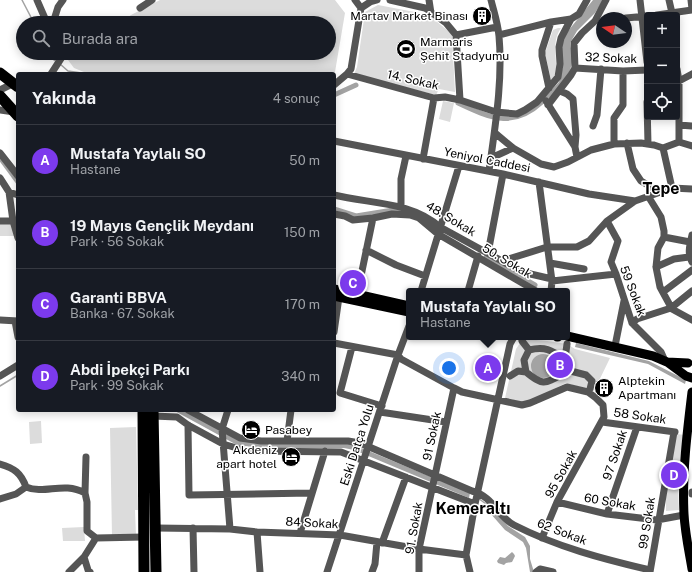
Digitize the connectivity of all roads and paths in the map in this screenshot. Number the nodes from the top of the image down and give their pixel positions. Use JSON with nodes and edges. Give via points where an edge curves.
{"nodes":[{"id":1,"x":37,"y":0,"type":"edge"},
{"id":2,"x":63,"y":0,"type":"edge"},
{"id":3,"x":152,"y":0,"type":"edge"},
{"id":4,"x":355,"y":0,"type":"edge"},
{"id":5,"x":377,"y":0,"type":"edge"},
{"id":6,"x":390,"y":0,"type":"edge"},
{"id":7,"x":429,"y":0,"type":"edge"},
{"id":8,"x":491,"y":0,"type":"edge"},
{"id":9,"x":587,"y":0,"type":"edge"},
{"id":10,"x":606,"y":0,"type":"edge"},
{"id":11,"x":640,"y":0,"type":"edge"},
{"id":12,"x":670,"y":0,"type":"edge"},
{"id":13,"x":691,"y":0,"type":"edge"},
{"id":14,"x":403,"y":1,"type":"edge"},
{"id":15,"x":140,"y":8,"type":"dead end"},
{"id":16,"x":361,"y":8,"type":"junction"},
{"id":17,"x":692,"y":9,"type":"edge"},
{"id":18,"x":602,"y":12,"type":"edge"},
{"id":19,"x":670,"y":12,"type":"edge"},
{"id":20,"x":679,"y":12,"type":"edge"},
{"id":21,"x":431,"y":13,"type":"junction"},
{"id":22,"x":644,"y":14,"type":"edge"},
{"id":23,"x":44,"y":16,"type":"edge"},
{"id":24,"x":55,"y":16,"type":"edge"},
{"id":25,"x":644,"y":17,"type":"edge"},
{"id":26,"x":632,"y":18,"type":"edge"},
{"id":27,"x":571,"y":19,"type":"junction"},
{"id":28,"x":551,"y":22,"type":"junction"},
{"id":29,"x":596,"y":22,"type":"edge"},
{"id":30,"x":497,"y":27,"type":"junction"},
{"id":31,"x":456,"y":35,"type":"junction"},
{"id":32,"x":499,"y":35,"type":"junction"},
{"id":33,"x":575,"y":68,"type":"junction"},
{"id":34,"x":601,"y":70,"type":"junction"},
{"id":35,"x":644,"y":70,"type":"edge"},
{"id":36,"x":623,"y":71,"type":"junction"},
{"id":37,"x":0,"y":73,"type":"edge"},
{"id":38,"x":347,"y":74,"type":"junction"},
{"id":39,"x":692,"y":74,"type":"edge"},
{"id":40,"x":680,"y":80,"type":"edge"},
{"id":41,"x":336,"y":83,"type":"edge"},
{"id":42,"x":679,"y":84,"type":"edge"},
{"id":43,"x":16,"y":85,"type":"edge"},
{"id":44,"x":16,"y":86,"type":"edge"},
{"id":45,"x":549,"y":88,"type":"junction"},
{"id":46,"x":0,"y":90,"type":"edge"},
{"id":47,"x":560,"y":92,"type":"junction"},
{"id":48,"x":0,"y":96,"type":"edge"},
{"id":49,"x":542,"y":96,"type":"junction"},
{"id":50,"x":434,"y":98,"type":"junction"},
{"id":51,"x":460,"y":100,"type":"junction"},
{"id":52,"x":548,"y":105,"type":"junction"},
{"id":53,"x":0,"y":110,"type":"edge"},
{"id":54,"x":16,"y":112,"type":"edge"},
{"id":55,"x":496,"y":112,"type":"junction"},
{"id":56,"x":16,"y":113,"type":"edge"},
{"id":57,"x":647,"y":120,"type":"edge"},
{"id":58,"x":679,"y":125,"type":"junction"},
{"id":59,"x":593,"y":126,"type":"dead end"},
{"id":60,"x":692,"y":126,"type":"edge"},
{"id":61,"x":495,"y":133,"type":"junction"},
{"id":62,"x":336,"y":141,"type":"edge"},
{"id":63,"x":679,"y":142,"type":"junction"},
{"id":64,"x":627,"y":143,"type":"junction"},
{"id":65,"x":614,"y":144,"type":"junction"},
{"id":66,"x":648,"y":144,"type":"junction"},
{"id":67,"x":692,"y":146,"type":"edge"},
{"id":68,"x":575,"y":147,"type":"junction"},
{"id":69,"x":513,"y":148,"type":"junction"},
{"id":70,"x":663,"y":148,"type":"junction"},
{"id":71,"x":0,"y":153,"type":"edge"},
{"id":72,"x":406,"y":156,"type":"junction"},
{"id":73,"x":577,"y":157,"type":"junction"},
{"id":74,"x":490,"y":158,"type":"junction"},
{"id":75,"x":423,"y":159,"type":"junction"},
{"id":76,"x":459,"y":166,"type":"junction"},
{"id":77,"x":489,"y":172,"type":"junction"},
{"id":78,"x":16,"y":173,"type":"edge"},
{"id":79,"x":503,"y":174,"type":"junction"},
{"id":80,"x":0,"y":178,"type":"edge"},
{"id":81,"x":539,"y":182,"type":"junction"},
{"id":82,"x":672,"y":188,"type":"junction"},
{"id":83,"x":692,"y":189,"type":"edge"},
{"id":84,"x":9,"y":192,"type":"junction"},
{"id":85,"x":660,"y":192,"type":"junction"},
{"id":86,"x":16,"y":194,"type":"edge"},
{"id":87,"x":336,"y":195,"type":"edge"},
{"id":88,"x":648,"y":196,"type":"junction"},
{"id":89,"x":635,"y":200,"type":"junction"},
{"id":90,"x":401,"y":207,"type":"junction"},
{"id":91,"x":336,"y":214,"type":"edge"},
{"id":92,"x":373,"y":218,"type":"junction"},
{"id":93,"x":0,"y":221,"type":"edge"},
{"id":94,"x":14,"y":221,"type":"junction"},
{"id":95,"x":607,"y":221,"type":"junction"},
{"id":96,"x":16,"y":230,"type":"edge"},
{"id":97,"x":439,"y":230,"type":"junction"},
{"id":98,"x":664,"y":237,"type":"junction"},
{"id":99,"x":691,"y":240,"type":"edge"},
{"id":100,"x":547,"y":247,"type":"junction"},
{"id":101,"x":366,"y":250,"type":"junction"},
{"id":102,"x":488,"y":253,"type":"junction"},
{"id":103,"x":478,"y":256,"type":"junction"},
{"id":104,"x":691,"y":260,"type":"edge"},
{"id":105,"x":502,"y":261,"type":"junction"},
{"id":106,"x":550,"y":263,"type":"junction"},
{"id":107,"x":656,"y":267,"type":"junction"},
{"id":108,"x":584,"y":269,"type":"dead end"},
{"id":109,"x":692,"y":270,"type":"edge"},
{"id":110,"x":616,"y":274,"type":"junction"},
{"id":111,"x":425,"y":276,"type":"junction"},
{"id":112,"x":552,"y":280,"type":"junction"},
{"id":113,"x":422,"y":288,"type":"edge"},
{"id":114,"x":469,"y":288,"type":"edge"},
{"id":115,"x":531,"y":288,"type":"edge"},
{"id":116,"x":551,"y":288,"type":"edge"},
{"id":117,"x":692,"y":291,"type":"edge"},
{"id":118,"x":663,"y":292,"type":"junction"},
{"id":119,"x":336,"y":294,"type":"edge"},
{"id":120,"x":357,"y":295,"type":"junction"},
{"id":121,"x":625,"y":299,"type":"junction"},
{"id":122,"x":406,"y":305,"type":"edge"},
{"id":123,"x":671,"y":308,"type":"junction"},
{"id":124,"x":406,"y":311,"type":"edge"},
{"id":125,"x":0,"y":320,"type":"edge"},
{"id":126,"x":692,"y":320,"type":"edge"},
{"id":127,"x":16,"y":321,"type":"edge"},
{"id":128,"x":632,"y":323,"type":"junction"},
{"id":129,"x":406,"y":334,"type":"edge"},
{"id":130,"x":567,"y":340,"type":"edge"},
{"id":131,"x":509,"y":341,"type":"edge"},
{"id":132,"x":522,"y":341,"type":"dead end"},
{"id":133,"x":336,"y":343,"type":"edge"},
{"id":134,"x":615,"y":346,"type":"junction"},
{"id":135,"x":352,"y":347,"type":"junction"},
{"id":136,"x":529,"y":350,"type":"junction"},
{"id":137,"x":398,"y":355,"type":"junction"},
{"id":138,"x":564,"y":359,"type":"junction"},
{"id":139,"x":666,"y":362,"type":"junction"},
{"id":140,"x":690,"y":363,"type":"edge"},
{"id":141,"x":16,"y":366,"type":"edge"},
{"id":142,"x":563,"y":369,"type":"junction"},
{"id":143,"x":526,"y":372,"type":"junction"},
{"id":144,"x":0,"y":376,"type":"edge"},
{"id":145,"x":510,"y":376,"type":"dead end"},
{"id":146,"x":689,"y":379,"type":"edge"},
{"id":147,"x":454,"y":388,"type":"junction"},
{"id":148,"x":590,"y":389,"type":"dead end"},
{"id":149,"x":692,"y":392,"type":"edge"},
{"id":150,"x":498,"y":400,"type":"junction"},
{"id":151,"x":381,"y":409,"type":"junction"},
{"id":152,"x":143,"y":412,"type":"edge"},
{"id":153,"x":191,"y":412,"type":"edge"},
{"id":154,"x":228,"y":412,"type":"edge"},
{"id":155,"x":290,"y":412,"type":"edge"},
{"id":156,"x":153,"y":413,"type":"edge"},
{"id":157,"x":446,"y":422,"type":"junction"},
{"id":158,"x":602,"y":422,"type":"junction"},
{"id":159,"x":188,"y":425,"type":"junction"},
{"id":160,"x":637,"y":427,"type":"junction"},
{"id":161,"x":675,"y":432,"type":"joint"},
{"id":162,"x":223,"y":435,"type":"junction"},
{"id":163,"x":285,"y":440,"type":"junction"},
{"id":164,"x":368,"y":448,"type":"junction"},
{"id":165,"x":324,"y":451,"type":"junction"},
{"id":166,"x":86,"y":457,"type":"dead end"},
{"id":167,"x":365,"y":458,"type":"junction"},
{"id":168,"x":0,"y":464,"type":"edge"},
{"id":169,"x":406,"y":477,"type":"junction"},
{"id":170,"x":433,"y":481,"type":"junction"},
{"id":171,"x":26,"y":487,"type":"junction"},
{"id":172,"x":84,"y":493,"type":"junction"},
{"id":173,"x":311,"y":493,"type":"junction"},
{"id":174,"x":227,"y":496,"type":"junction"},
{"id":175,"x":477,"y":498,"type":"junction"},
{"id":176,"x":0,"y":499,"type":"edge"},
{"id":177,"x":557,"y":502,"type":"junction"},
{"id":178,"x":607,"y":514,"type":"junction"},
{"id":179,"x":684,"y":515,"type":"junction"},
{"id":180,"x":658,"y":520,"type":"junction"},
{"id":181,"x":156,"y":528,"type":"junction"},
{"id":182,"x":192,"y":528,"type":"junction"},
{"id":183,"x":230,"y":529,"type":"junction"},
{"id":184,"x":257,"y":532,"type":"junction"},
{"id":185,"x":300,"y":533,"type":"junction"},
{"id":186,"x":340,"y":535,"type":"junction"},
{"id":187,"x":144,"y":536,"type":"junction"},
{"id":188,"x":96,"y":538,"type":"junction"},
{"id":189,"x":542,"y":538,"type":"junction"},
{"id":190,"x":380,"y":543,"type":"junction"},
{"id":191,"x":419,"y":549,"type":"junction"},
{"id":192,"x":466,"y":555,"type":"junction"},
{"id":193,"x":84,"y":557,"type":"junction"},
{"id":194,"x":692,"y":569,"type":"edge"},
{"id":195,"x":537,"y":571,"type":"edge"},
{"id":196,"x":650,"y":571,"type":"edge"},
{"id":197,"x":69,"y":572,"type":"edge"},
{"id":198,"x":90,"y":572,"type":"edge"},
{"id":199,"x":144,"y":572,"type":"edge"},
{"id":200,"x":156,"y":572,"type":"edge"},
{"id":201,"x":194,"y":572,"type":"edge"},
{"id":202,"x":260,"y":572,"type":"edge"},
{"id":203,"x":328,"y":572,"type":"edge"},
{"id":204,"x":372,"y":572,"type":"edge"},
{"id":205,"x":419,"y":572,"type":"edge"},
{"id":206,"x":470,"y":572,"type":"edge"},
{"id":207,"x":553,"y":572,"type":"edge"}],
"edges":[{"from":1,"to":23,"type":"street"},
{"from":2,"to":24,"type":"street"},
{"from":3,"to":15,"type":"street"},
{"from":4,"to":16,"type":"street"},
{"from":5,"to":16,"type":"street"},
{"from":6,"to":14,"type":"street"},
{"from":7,"to":21,"type":"street"},
{"from":8,"to":30,"type":"street"},
{"from":9,"to":27,"type":"street","name":"14. Sokak","via":[[579,14]]},
{"from":10,"to":18,"type":"street"},
{"from":11,"to":22,"type":"street"},
{"from":12,"to":19,"type":"street"},
{"from":13,"to":17,"type":"street"},
{"from":14,"to":21,"type":"street","via":[[425,8]]},
{"from":16,"to":38,"type":"street","via":[[351,69]]},
{"from":17,"to":20,"type":"street"},
{"from":21,"to":31,"type":"street","via":[[446,23]]},
{"from":25,"to":26,"type":"street"},
{"from":27,"to":28,"type":"street"},
{"from":27,"to":45,"type":"street","name":"14. Sokak","via":[[559,46],[558,77]]},
{"from":28,"to":32,"type":"street"},
{"from":28,"to":45,"type":"street","via":[[542,50]]},
{"from":29,"to":33,"type":"street","via":[[574,43]]},
{"from":30,"to":31,"type":"street"},
{"from":30,"to":32,"type":"street"},
{"from":31,"to":51,"type":"street"},
{"from":32,"to":55,"type":"street","via":[[500,82]]},
{"from":33,"to":34,"type":"street","name":"32 Sokak"},
{"from":33,"to":47,"type":"street"},
{"from":34,"to":36,"type":"street","name":"32 Sokak"},
{"from":34,"to":59,"type":"street","via":[[597,115]]},
{"from":35,"to":36,"type":"street","name":"32 Sokak"},
{"from":36,"to":65,"type":"street","via":[[623,105],[614,118]]},
{"from":37,"to":43,"type":"highway"},
{"from":38,"to":41,"type":"street"},
{"from":38,"to":50,"type":"street","name":"14. Sokak"},
{"from":39,"to":40,"type":"street"},
{"from":42,"to":58,"type":"street"},
{"from":44,"to":46,"type":"street","via":[[10,85]]},
{"from":45,"to":49,"type":"street","name":"14. Sokak"},
{"from":47,"to":52,"type":"street"},
{"from":47,"to":68,"type":"street","via":[[573,99]]},
{"from":48,"to":54,"type":"highway"},
{"from":49,"to":52,"type":"street"},
{"from":49,"to":55,"type":"street","name":"14. Sokak","via":[[526,110],[517,114]]},
{"from":50,"to":51,"type":"street","name":"14. Sokak"},
{"from":50,"to":75,"type":"street"},
{"from":51,"to":55,"type":"street","name":"14. Sokak"},
{"from":52,"to":68,"type":"street"},
{"from":53,"to":56,"type":"street"},
{"from":55,"to":61,"type":"street"},
{"from":57,"to":66,"type":"street"},
{"from":58,"to":60,"type":"street"},
{"from":58,"to":63,"type":"street"},
{"from":61,"to":69,"type":"street"},
{"from":61,"to":74,"type":"street"},
{"from":62,"to":72,"type":"street","name":"Yeniyol Caddesi"},
{"from":63,"to":67,"type":"street"},
{"from":63,"to":70,"type":"street"},
{"from":64,"to":65,"type":"street"},
{"from":64,"to":66,"type":"street"},
{"from":64,"to":85,"type":"street","via":[[633,169],[641,181]]},
{"from":65,"to":73,"type":"street"},
{"from":66,"to":70,"type":"street"},
{"from":68,"to":73,"type":"street"},
{"from":69,"to":73,"type":"street","via":[[541,164],[554,167]]},
{"from":69,"to":74,"type":"street"},
{"from":70,"to":82,"type":"street"},
{"from":71,"to":78,"type":"street"},
{"from":72,"to":75,"type":"street","name":"Yeniyol Caddesi"},
{"from":72,"to":90,"type":"street","via":[[401,179]]},
{"from":74,"to":77,"type":"street"},
{"from":75,"to":76,"type":"street","name":"Yeniyol Caddesi"},
{"from":76,"to":77,"type":"street","name":"Yeniyol Caddesi"},
{"from":76,"to":97,"type":"street"},
{"from":77,"to":79,"type":"street","name":"Yeniyol Caddesi"},
{"from":79,"to":81,"type":"street","name":"Yeniyol Caddesi"},
{"from":79,"to":102,"type":"street"},
{"from":80,"to":84,"type":"street"},
{"from":81,"to":89,"type":"street","name":"Yeniyol Caddesi","via":[[589,194]]},
{"from":81,"to":100,"type":"street"},
{"from":82,"to":83,"type":"street"},
{"from":82,"to":85,"type":"street"},
{"from":84,"to":86,"type":"street"},
{"from":84,"to":94,"type":"street"},
{"from":85,"to":88,"type":"street"},
{"from":87,"to":90,"type":"street","name":"48. Sokak"},
{"from":88,"to":89,"type":"street"},
{"from":88,"to":98,"type":"street","via":[[661,217]]},
{"from":89,"to":95,"type":"street"},
{"from":90,"to":97,"type":"street","name":"48. Sokak","via":[[431,219]]},
{"from":91,"to":92,"type":"street","name":"50. Sokak","via":[[353,220]]},
{"from":92,"to":97,"type":"street","name":"50. Sokak","via":[[392,214],[410,215]]},
{"from":92,"to":101,"type":"street"},
{"from":93,"to":94,"type":"street"},
{"from":94,"to":96,"type":"street"},
{"from":95,"to":100,"type":"street","via":[[589,241],[577,248]]},
{"from":95,"to":110,"type":"street","name":"59 Sokak","via":[[618,241],[610,262]]},
{"from":97,"to":102,"type":"street","name":"48. Sokak"},
{"from":97,"to":103,"type":"street","name":"50. Sokak"},
{"from":97,"to":111,"type":"street"},
{"from":98,"to":99,"type":"street"},
{"from":98,"to":107,"type":"street","via":[[658,248]]},
{"from":99,"to":104,"type":"street"},
{"from":100,"to":105,"type":"street"},
{"from":100,"to":106,"type":"street"},
{"from":101,"to":111,"type":"street"},
{"from":101,"to":120,"type":"street"},
{"from":102,"to":105,"type":"street","name":"48. Sokak"},
{"from":103,"to":114,"type":"street"},
{"from":103,"to":115,"type":"street","name":"50. Sokak"},
{"from":104,"to":107,"type":"street","via":[[674,259]]},
{"from":105,"to":112,"type":"street","name":"48. Sokak","via":[[522,272]]},
{"from":106,"to":108,"type":"street"},
{"from":106,"to":112,"type":"street"},
{"from":107,"to":118,"type":"street"},
{"from":109,"to":118,"type":"street"},
{"from":110,"to":112,"type":"street","name":"48. Sokak"},
{"from":110,"to":121,"type":"street","name":"59 Sokak"},
{"from":111,"to":113,"type":"street"},
{"from":112,"to":116,"type":"street"},
{"from":117,"to":123,"type":"street"},
{"from":118,"to":123,"type":"street"},
{"from":119,"to":120,"type":"main road"},
{"from":119,"to":124,"type":"main road"},
{"from":120,"to":122,"type":"main road"},
{"from":121,"to":128,"type":"street","name":"59 Sokak"},
{"from":121,"to":134,"type":"street"},
{"from":123,"to":126,"type":"street"},
{"from":123,"to":128,"type":"street"},
{"from":125,"to":127,"type":"street"},
{"from":128,"to":139,"type":"street","name":"59 Sokak","via":[[661,352]]},
{"from":129,"to":137,"type":"street","name":"Eski Datça Yolu"},
{"from":130,"to":134,"type":"main road"},
{"from":130,"to":138,"type":"street"},
{"from":131,"to":150,"type":"street"},
{"from":132,"to":136,"type":"street"},
{"from":133,"to":135,"type":"street"},
{"from":134,"to":139,"type":"main road"},
{"from":135,"to":137,"type":"street"},
{"from":135,"to":151,"type":"street","via":[[340,393]]},
{"from":136,"to":138,"type":"street","via":[[552,350]]},
{"from":136,"to":143,"type":"street","via":[[524,360]]},
{"from":137,"to":147,"type":"street"},
{"from":137,"to":151,"type":"street","name":"Eski Datça Yolu"},
{"from":138,"to":142,"type":"street"},
{"from":139,"to":140,"type":"main road"},
{"from":139,"to":146,"type":"main road"},
{"from":140,"to":146,"type":"main road","via":[[684,368]]},
{"from":141,"to":144,"type":"street"},
{"from":142,"to":143,"type":"street","via":[[562,374],[548,382],[538,382]]},
{"from":142,"to":148,"type":"street","via":[[586,374],[592,381]]},
{"from":143,"to":145,"type":"street","via":[[518,371]]},
{"from":147,"to":150,"type":"street"},
{"from":147,"to":157,"type":"street","name":"91 Sokak"},
{"from":149,"to":179,"type":"main road","via":[[684,463]]},
{"from":150,"to":158,"type":"street","via":[[522,405],[567,387],[588,392],[603,405]]},
{"from":150,"to":175,"type":"street"},
{"from":151,"to":157,"type":"street"},
{"from":151,"to":164,"type":"street","name":"Eski Datça Yolu"},
{"from":152,"to":187,"type":"highway"},
{"from":153,"to":162,"type":"street"},
{"from":154,"to":162,"type":"street"},
{"from":155,"to":163,"type":"street"},
{"from":156,"to":159,"type":"street","via":[[177,417]]},
{"from":156,"to":181,"type":"highway"},
{"from":157,"to":170,"type":"street","name":"91 Sokak"},
{"from":158,"to":160,"type":"street","name":"58 Sokak"},
{"from":158,"to":177,"type":"street","name":"95 Sokak"},
{"from":159,"to":162,"type":"street"},
{"from":159,"to":174,"type":"street","via":[[189,495]]},
{"from":160,"to":161,"type":"street","name":"58 Sokak"},
{"from":160,"to":178,"type":"street","name":"97 Sokak"},
{"from":161,"to":180,"type":"street","name":"99 Sokak"},
{"from":162,"to":163,"type":"street","via":[[261,441]]},
{"from":162,"to":165,"type":"street","via":[[247,451]]},
{"from":162,"to":174,"type":"street"},
{"from":163,"to":164,"type":"street","via":[[348,441]]},
{"from":164,"to":167,"type":"street","name":"Eski Datça Yolu"},
{"from":164,"to":170,"type":"street"},
{"from":165,"to":167,"type":"street"},
{"from":165,"to":173,"type":"street"},
{"from":166,"to":172,"type":"street"},
{"from":167,"to":169,"type":"street"},
{"from":167,"to":186,"type":"street","name":"Eski Datça Yolu"},
{"from":168,"to":171,"type":"street","via":[[10,466],[23,478]]},
{"from":169,"to":170,"type":"street"},
{"from":169,"to":190,"type":"street"},
{"from":170,"to":175,"type":"street"},
{"from":170,"to":175,"type":"street","via":[[472,492]]},
{"from":170,"to":191,"type":"street","name":"91. Sokak"},
{"from":171,"to":172,"type":"street","via":[[32,490],[70,487]]},
{"from":171,"to":176,"type":"street","via":[[16,494]]},
{"from":172,"to":188,"type":"street","via":[[87,502],[87,531]]},
{"from":173,"to":174,"type":"street"},
{"from":173,"to":185,"type":"street"},
{"from":174,"to":183,"type":"street"},
{"from":175,"to":189,"type":"street","name":"62 Sokak","via":[[486,497],[512,524]]},
{"from":175,"to":192,"type":"street"},
{"from":177,"to":178,"type":"street","name":"60 Sokak"},
{"from":177,"to":189,"type":"street","name":"95 Sokak"},
{"from":178,"to":180,"type":"street","name":"60 Sokak"},
{"from":179,"to":180,"type":"street","name":"60 Sokak"},
{"from":179,"to":194,"type":"main road"},
{"from":180,"to":196,"type":"street","name":"99 Sokak"},
{"from":181,"to":182,"type":"street","name":"84 Sokak"},
{"from":181,"to":200,"type":"highway"},
{"from":182,"to":183,"type":"street","name":"84 Sokak"},
{"from":182,"to":201,"type":"street"},
{"from":183,"to":184,"type":"street","name":"84 Sokak"},
{"from":184,"to":185,"type":"street","name":"84 Sokak"},
{"from":184,"to":202,"type":"street"},
{"from":185,"to":186,"type":"street","name":"84 Sokak"},
{"from":186,"to":190,"type":"street","name":"84 Sokak"},
{"from":186,"to":203,"type":"street","name":"Eski Datça Yolu"},
{"from":187,"to":188,"type":"street"},
{"from":187,"to":199,"type":"highway"},
{"from":188,"to":193,"type":"street"},
{"from":189,"to":196,"type":"street","name":"62 Sokak"},
{"from":190,"to":191,"type":"street","name":"84 Sokak"},
{"from":190,"to":204,"type":"street"},
{"from":191,"to":192,"type":"street","name":"84 Sokak"},
{"from":191,"to":205,"type":"street","name":"91. Sokak"},
{"from":192,"to":206,"type":"street"},
{"from":193,"to":197,"type":"street"},
{"from":193,"to":198,"type":"street"},
{"from":195,"to":207,"type":"street"}]}
